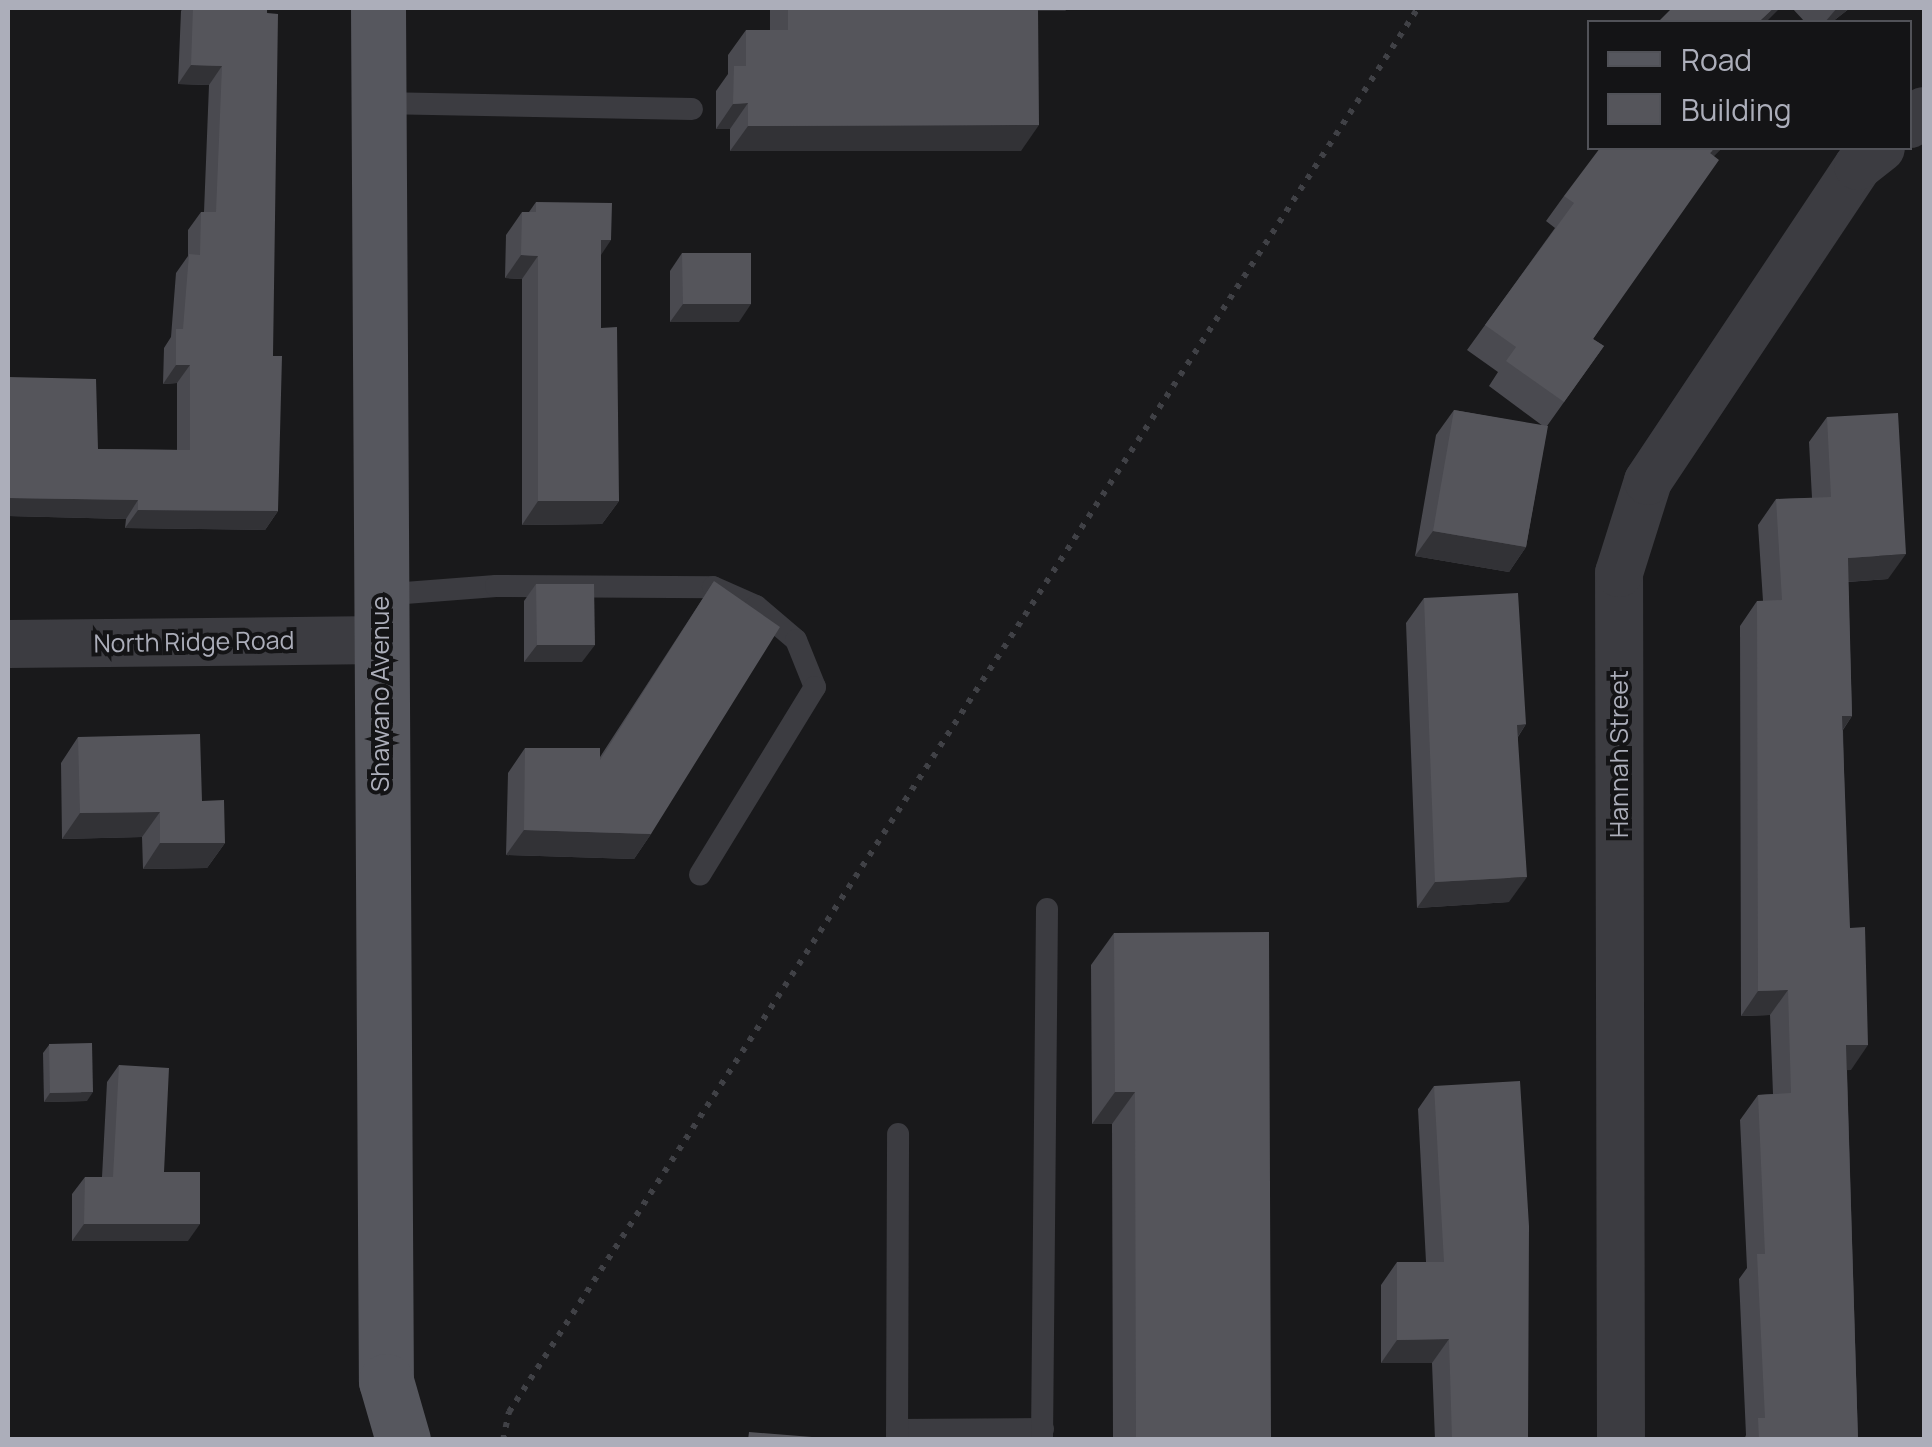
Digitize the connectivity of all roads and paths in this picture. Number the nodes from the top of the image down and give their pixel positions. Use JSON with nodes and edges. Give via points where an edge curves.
{"nodes":[{"id":1,"x":378,"y":8,"type":"edge"},
{"id":2,"x":1418,"y":8,"type":"edge"},
{"id":3,"x":379,"y":103,"type":"junction"},
{"id":4,"x":692,"y":109,"type":"dead end"},
{"id":5,"x":1878,"y":150,"type":"edge"},
{"id":6,"x":379,"y":618,"type":"junction"},
{"id":7,"x":8,"y":644,"type":"edge"},
{"id":8,"x":700,"y":875,"type":"dead end"},
{"id":9,"x":1047,"y":909,"type":"dead end"},
{"id":10,"x":898,"y":1134,"type":"dead end"},
{"id":11,"x":386,"y":1381,"type":"junction"},
{"id":12,"x":1042,"y":1434,"type":"edge"},
{"id":13,"x":897,"y":1435,"type":"edge"},
{"id":14,"x":363,"y":1440,"type":"edge"},
{"id":15,"x":404,"y":1440,"type":"edge"},
{"id":16,"x":502,"y":1440,"type":"edge"},
{"id":17,"x":1621,"y":1440,"type":"edge"}],
"edges":[{"from":1,"to":3,"type":"main road","name":"Shawano Avenue"},
{"from":2,"to":16,"type":"path","via":[[509,1412]]},
{"from":3,"to":4,"type":"lane"},
{"from":3,"to":6,"type":"main road","name":"Shawano Avenue"},
{"from":5,"to":17,"type":"street","name":"Hannah Street","via":[[1858,166],[1648,481],[1619,573]]},
{"from":6,"to":7,"type":"street","name":"North Ridge Road"},
{"from":6,"to":8,"type":"lane","via":[[533,585],[712,587],[756,606],[796,640],[815,687]]},
{"from":6,"to":11,"type":"main road","name":"Shawano Avenue"},
{"from":9,"to":12,"type":"lane"},
{"from":10,"to":13,"type":"lane"},
{"from":11,"to":14,"type":"main road","name":"Shawano Avenue"},
{"from":11,"to":15,"type":"main road","name":"Shawano Avenue"},
{"from":12,"to":13,"type":"lane"}]}
